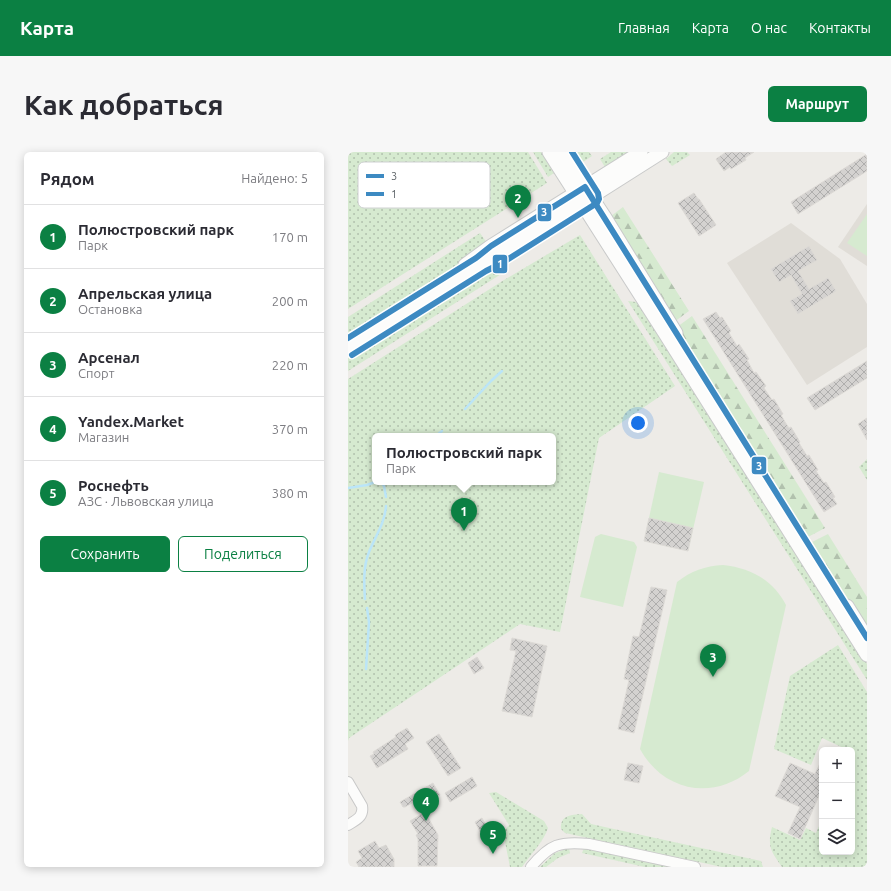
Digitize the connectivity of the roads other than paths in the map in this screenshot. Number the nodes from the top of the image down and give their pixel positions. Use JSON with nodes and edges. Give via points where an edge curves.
{"nodes":[{"id":1,"x":549,"y":152,"type":"edge"},
{"id":2,"x":562,"y":152,"type":"edge"},
{"id":3,"x":641,"y":152,"type":"edge"},
{"id":4,"x":662,"y":152,"type":"edge"},
{"id":5,"x":583,"y":195,"type":"junction"},
{"id":6,"x":348,"y":338,"type":"edge"},
{"id":7,"x":348,"y":348,"type":"edge"},
{"id":8,"x":867,"y":638,"type":"edge"},
{"id":9,"x":867,"y":655,"type":"edge"},
{"id":10,"x":348,"y":782,"type":"edge"},
{"id":11,"x":348,"y":825,"type":"edge"},
{"id":12,"x":531,"y":867,"type":"edge"},
{"id":13,"x":695,"y":867,"type":"edge"}],
"edges":[{"from":1,"to":5,"type":"street"},
{"from":2,"to":5,"type":"street"},
{"from":3,"to":5,"type":"street"},
{"from":4,"to":5,"type":"street"},
{"from":5,"to":6,"type":"street","via":[[491,246],[470,262]]},
{"from":5,"to":7,"type":"street","via":[[498,256]]},
{"from":5,"to":8,"type":"street"},
{"from":5,"to":9,"type":"street","via":[[668,339]]},
{"from":10,"to":11,"type":"street","via":[[363,810],[358,819]]},
{"from":12,"to":13,"type":"street","via":[[547,850],[557,844],[577,842]]}]}
